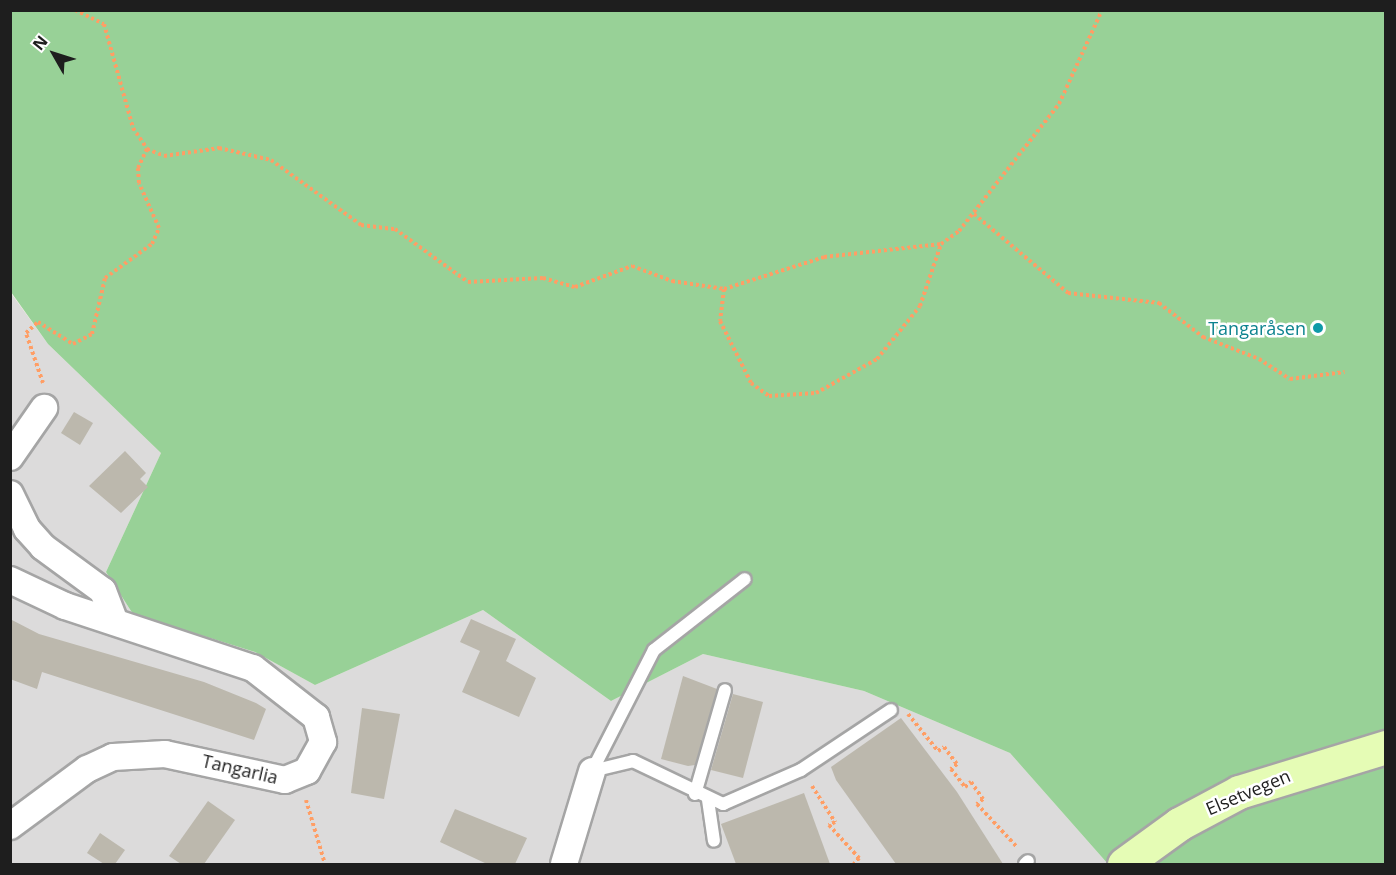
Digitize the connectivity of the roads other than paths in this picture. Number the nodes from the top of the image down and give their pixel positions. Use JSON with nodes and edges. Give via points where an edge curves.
{"nodes":[{"id":1,"x":44,"y":408,"type":"road end"},
{"id":2,"x":10,"y":457,"type":"edge"},
{"id":3,"x":10,"y":494,"type":"edge"},
{"id":4,"x":745,"y":579,"type":"dead end"},
{"id":5,"x":10,"y":580,"type":"edge"},
{"id":6,"x":116,"y":622,"type":"junction"},
{"id":7,"x":725,"y":690,"type":"dead end"},
{"id":8,"x":891,"y":710,"type":"dead end"},
{"id":9,"x":1386,"y":747,"type":"edge"},
{"id":10,"x":592,"y":771,"type":"junction"},
{"id":11,"x":695,"y":794,"type":"junction"},
{"id":12,"x":708,"y":800,"type":"junction"},
{"id":13,"x":10,"y":826,"type":"edge"},
{"id":14,"x":714,"y":841,"type":"dead end"},
{"id":15,"x":564,"y":864,"type":"edge"},
{"id":16,"x":1124,"y":864,"type":"edge"}],
"edges":[{"from":1,"to":2,"type":"street"},
{"from":3,"to":6,"type":"street","via":[[27,529],[43,547],[103,591]]},
{"from":4,"to":10,"type":"lane","via":[[654,650]]},
{"from":5,"to":6,"type":"street","name":"Tangarlia"},
{"from":6,"to":13,"type":"street","name":"Tangarlia","via":[[221,653],[253,668],[302,702],[316,717],[323,742],[318,757],[297,777],[267,779],[165,754],[113,757],[87,769]]},
{"from":7,"to":11,"type":"lane"},
{"from":8,"to":12,"type":"lane","via":[[759,792],[723,804]]},
{"from":9,"to":16,"type":"main road","name":"Elsetvegen","via":[[1239,792],[1179,824]]},
{"from":10,"to":11,"type":"lane","via":[[633,761]]},
{"from":10,"to":15,"type":"street"},
{"from":11,"to":12,"type":"lane"},
{"from":12,"to":14,"type":"lane"}]}
